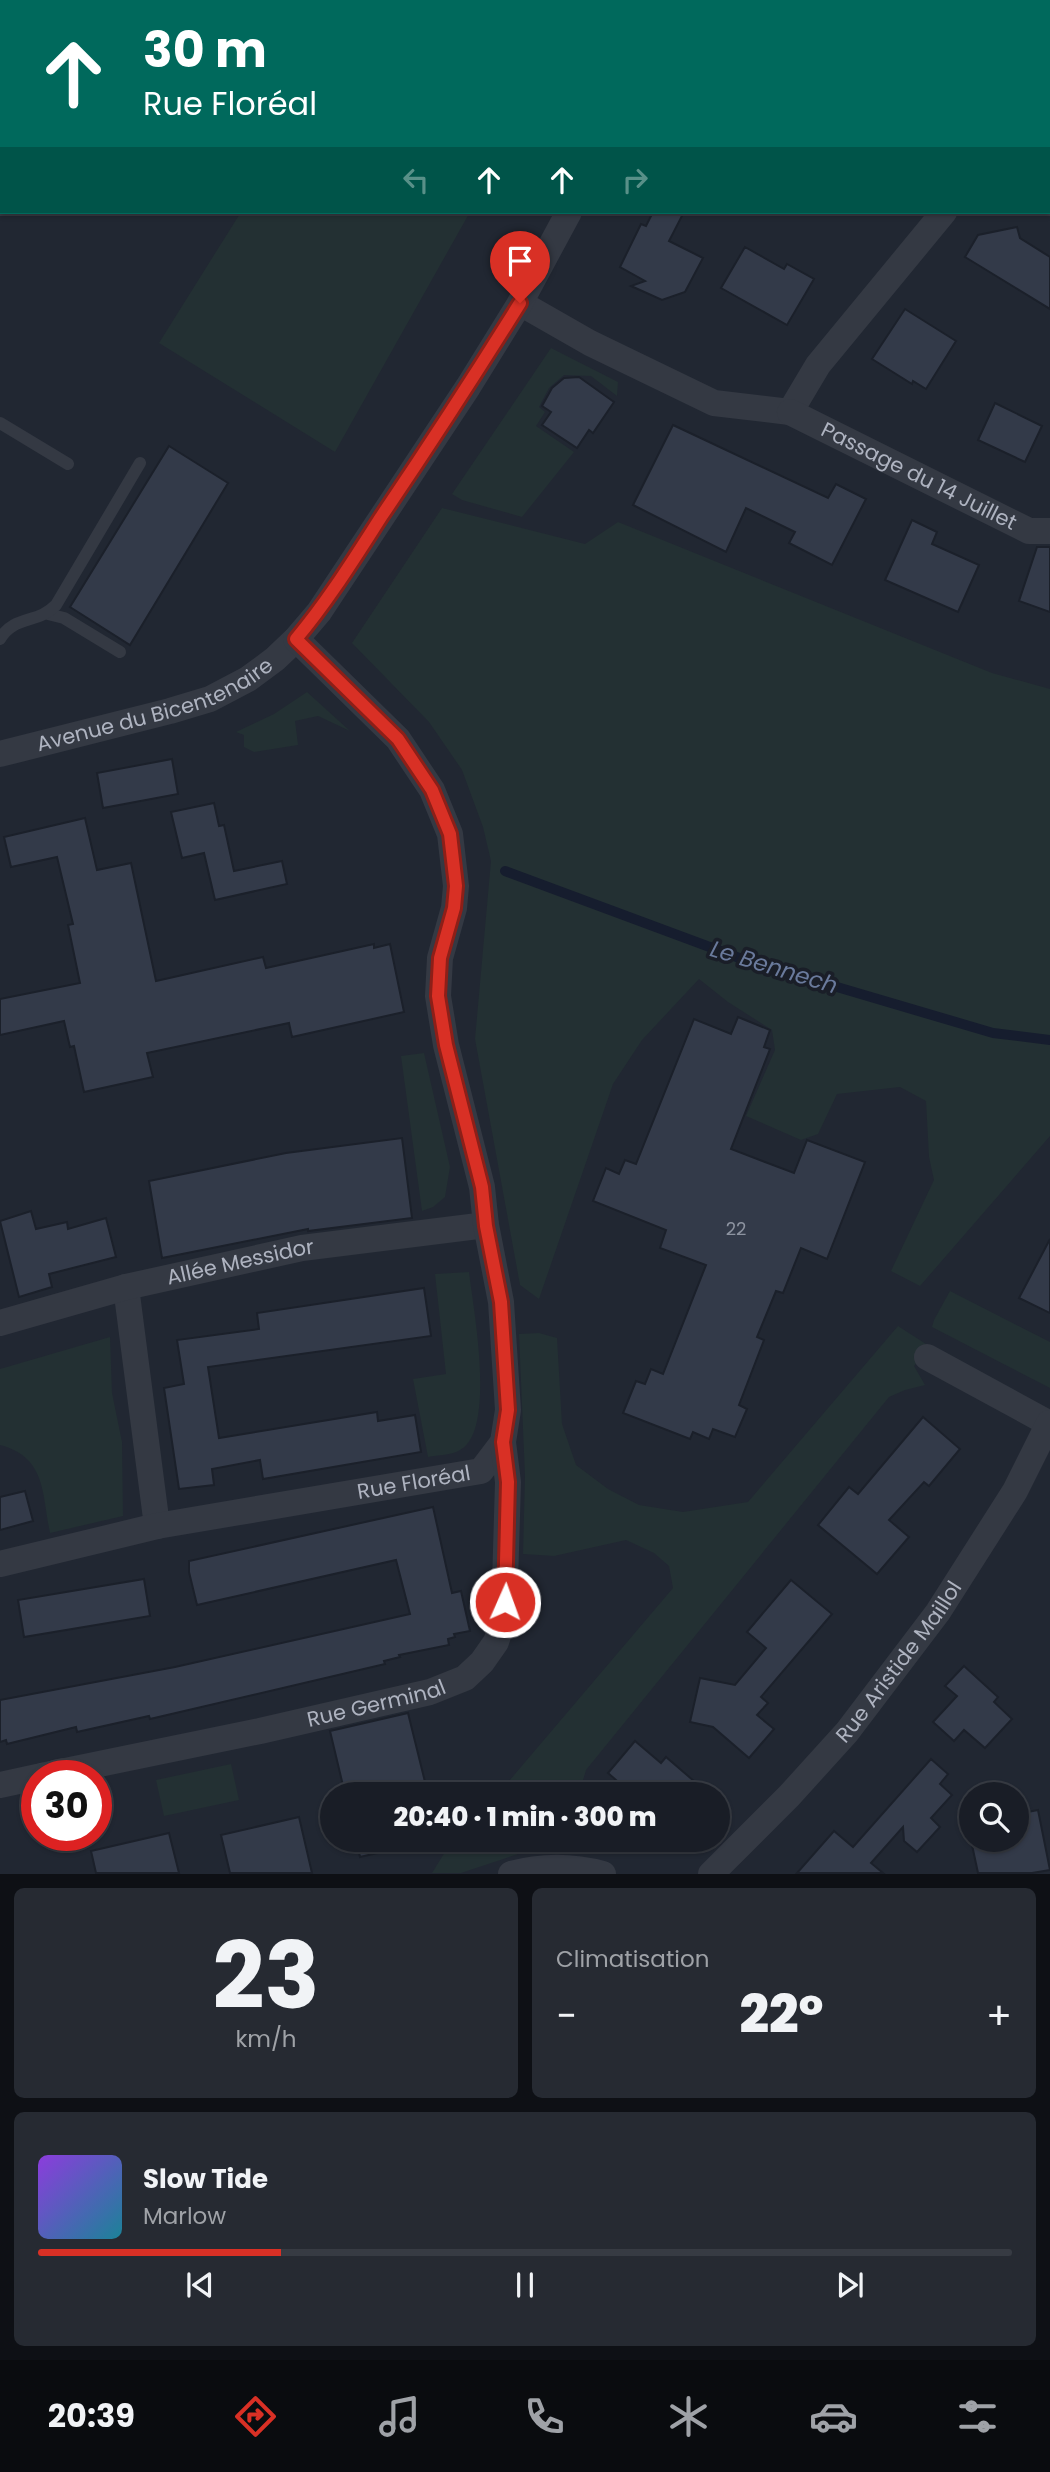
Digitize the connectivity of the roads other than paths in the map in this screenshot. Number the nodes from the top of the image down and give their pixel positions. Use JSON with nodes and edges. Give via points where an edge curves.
{"nodes":[{"id":1,"x":568,"y":214,"type":"edge"},
{"id":2,"x":942,"y":214,"type":"edge"},
{"id":3,"x":520,"y":303,"type":"junction"},
{"id":4,"x":790,"y":412,"type":"junction"},
{"id":5,"x":0,"y":423,"type":"edge"},
{"id":6,"x":140,"y":463,"type":"dead end"},
{"id":7,"x":68,"y":464,"type":"dead end"},
{"id":8,"x":1050,"y":531,"type":"edge"},
{"id":9,"x":48,"y":614,"type":"junction"},
{"id":10,"x":0,"y":639,"type":"edge"},
{"id":11,"x":296,"y":639,"type":"junction"},
{"id":12,"x":120,"y":652,"type":"dead end"},
{"id":13,"x":0,"y":754,"type":"edge"},
{"id":14,"x":486,"y":1226,"type":"junction"},
{"id":15,"x":126,"y":1287,"type":"junction"},
{"id":16,"x":0,"y":1323,"type":"edge"},
{"id":17,"x":928,"y":1357,"type":"dead end"},
{"id":18,"x":1049,"y":1424,"type":"edge"},
{"id":19,"x":503,"y":1442,"type":"junction"},
{"id":20,"x":157,"y":1526,"type":"junction"},
{"id":21,"x":0,"y":1564,"type":"edge"},
{"id":22,"x":112,"y":1762,"type":"edge"},
{"id":23,"x":21,"y":1781,"type":"edge"},
{"id":24,"x":0,"y":1785,"type":"edge"},
{"id":25,"x":511,"y":1874,"type":"edge"},
{"id":26,"x":603,"y":1874,"type":"edge"},
{"id":27,"x":712,"y":1874,"type":"edge"}],
"edges":[{"from":1,"to":3,"type":"street","name":"Avenue du Bicentenaire"},
{"from":2,"to":4,"type":"street","via":[[818,365]]},
{"from":3,"to":4,"type":"street","name":"Passage du 14 Juillet","via":[[714,403]]},
{"from":3,"to":11,"type":"street","name":"Avenue du Bicentenaire","via":[[319,612]]},
{"from":4,"to":8,"type":"street","name":"Passage du 14 Juillet","via":[[1029,531]]},
{"from":5,"to":7,"type":"lane"},
{"from":6,"to":9,"type":"lane"},
{"from":9,"to":10,"type":"lane","via":[[6,628]]},
{"from":9,"to":12,"type":"lane","via":[[64,618]]},
{"from":11,"to":13,"type":"street","name":"Avenue du Bicentenaire","via":[[248,679],[210,699]]},
{"from":11,"to":14,"type":"street","name":"Rue Floréal","via":[[398,739],[432,790],[450,834],[456,886],[440,958],[438,996],[482,1187]]},
{"from":14,"to":15,"type":"street","name":"Allée Messidor","via":[[302,1248]]},
{"from":14,"to":19,"type":"street","name":"Rue Floréal","via":[[501,1302],[508,1410]]},
{"from":15,"to":16,"type":"street","name":"Allée Messidor"},
{"from":15,"to":20,"type":"street"},
{"from":17,"to":18,"type":"street"},
{"from":18,"to":27,"type":"street","name":"Rue Aristide Maillol","via":[[1015,1491],[938,1612],[847,1732]]},
{"from":19,"to":20,"type":"street","name":"Rue Floréal","via":[[481,1471]]},
{"from":19,"to":22,"type":"street","name":"Rue Germinal","via":[[508,1482],[504,1618],[496,1642],[465,1678],[430,1692]]},
{"from":20,"to":21,"type":"street","name":"Rue Floréal"},
{"from":23,"to":24,"type":"street","name":"Rue Germinal"},
{"from":25,"to":26,"type":"street","via":[[561,1868]]}]}
